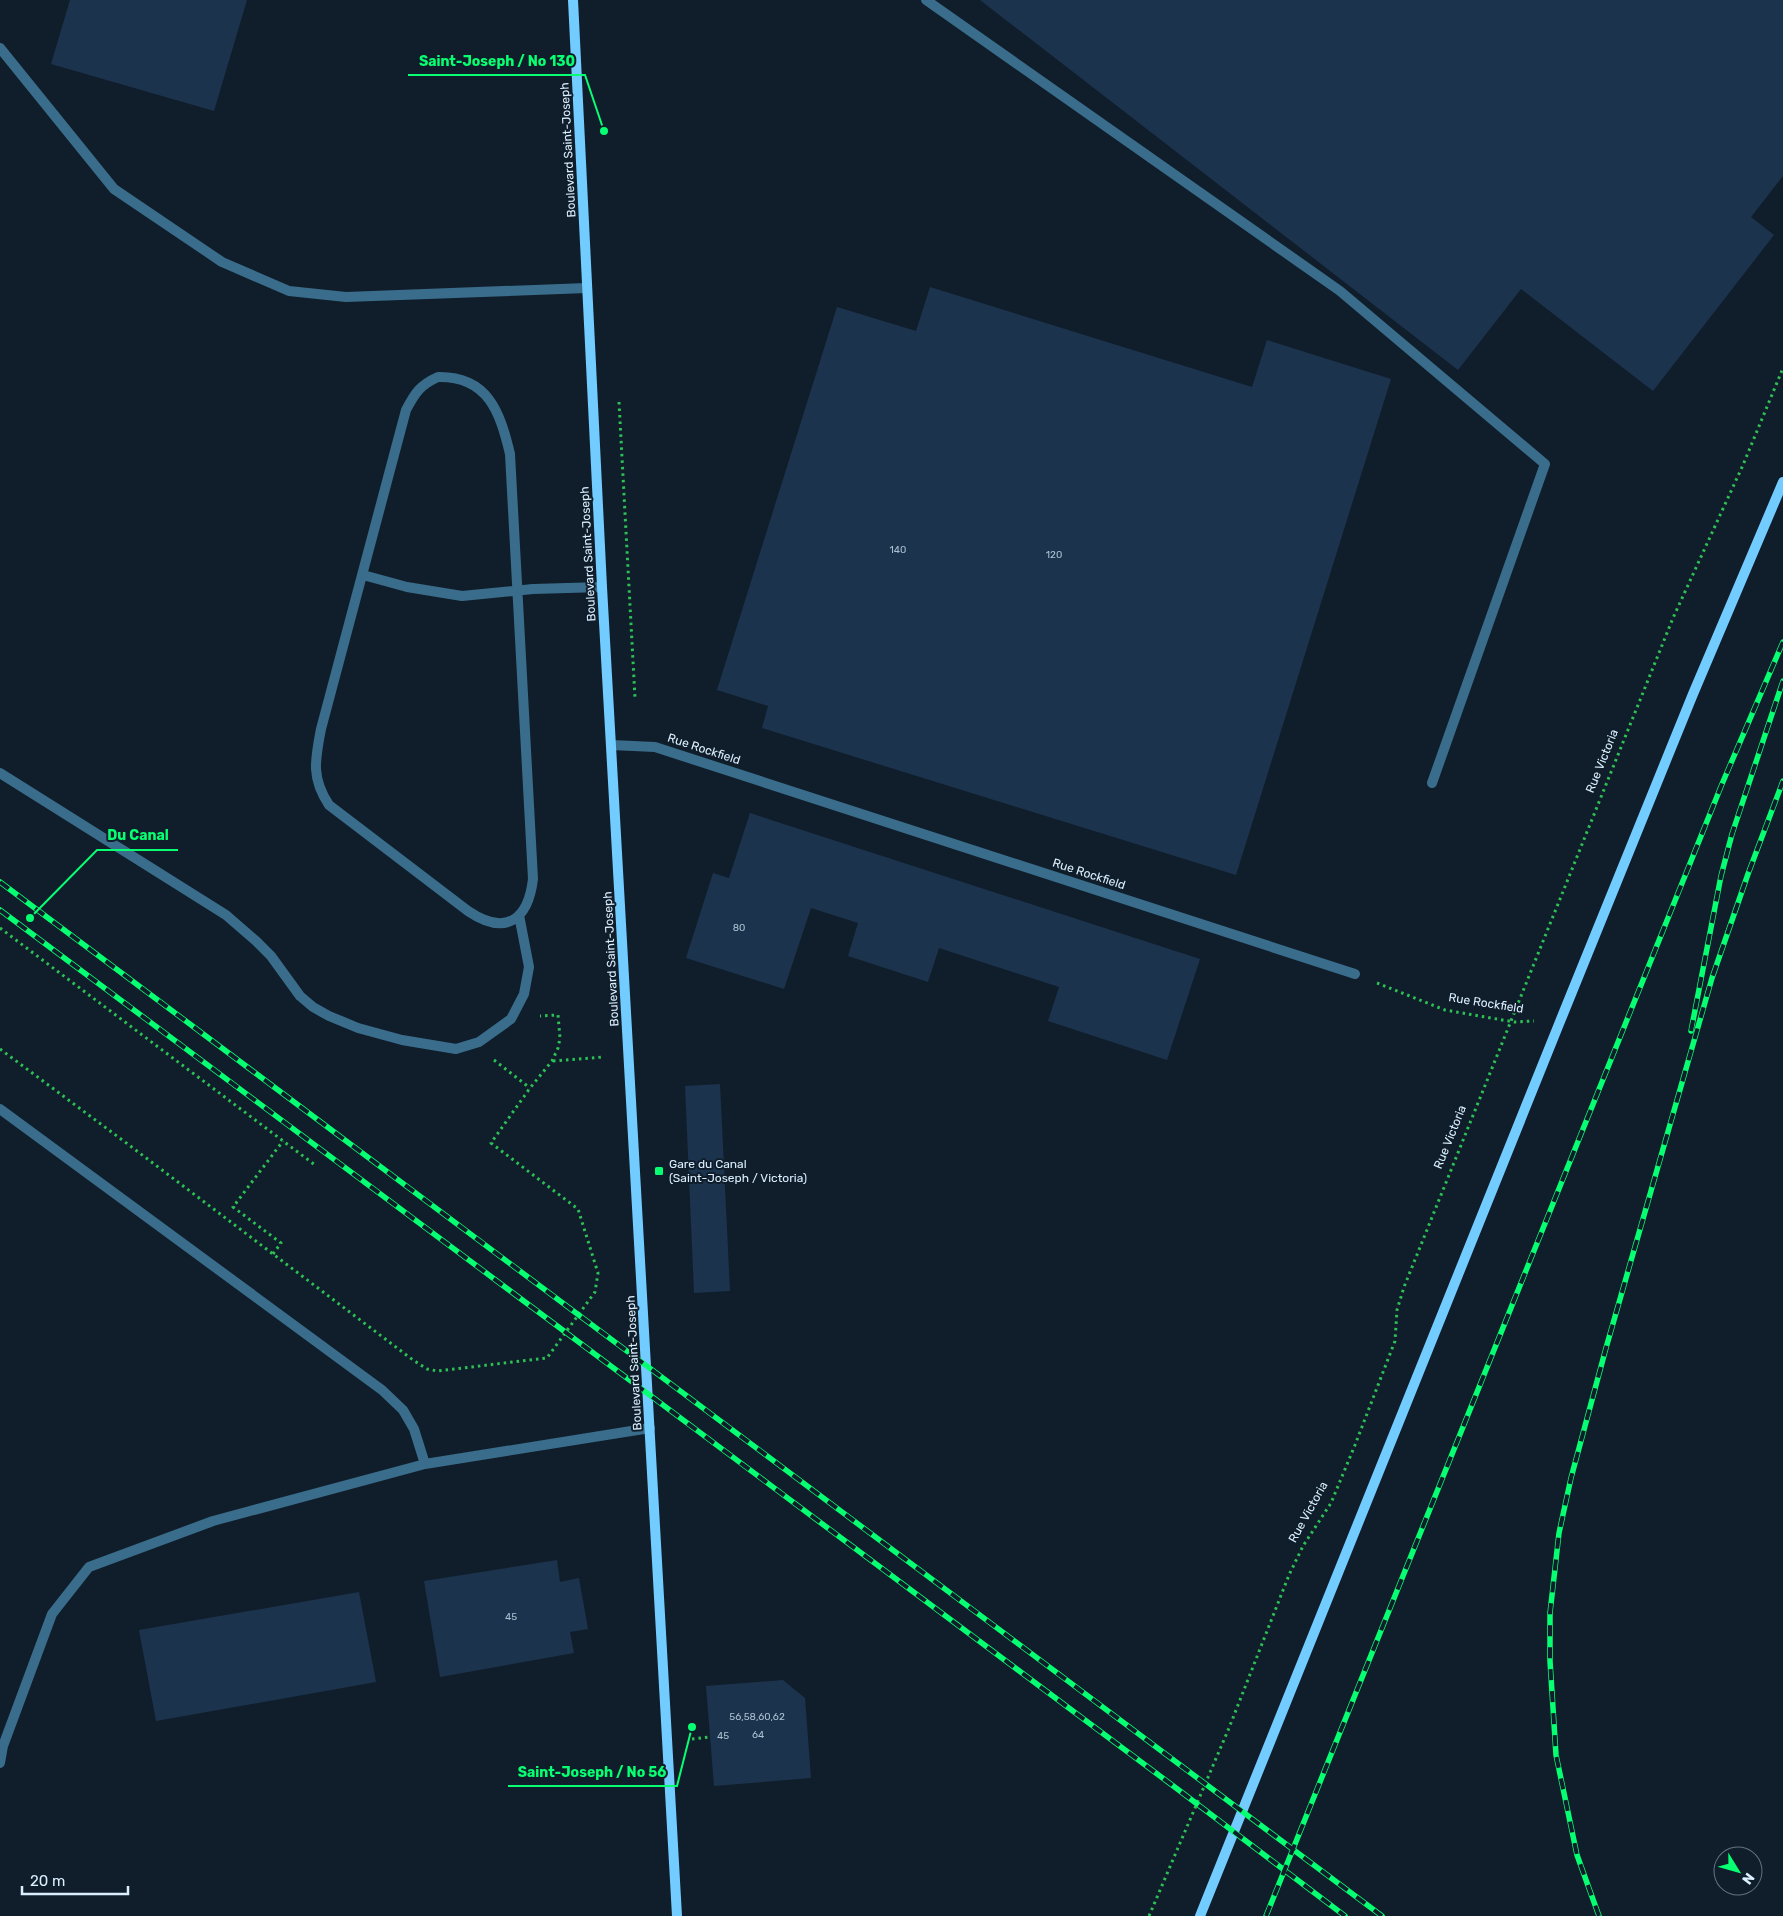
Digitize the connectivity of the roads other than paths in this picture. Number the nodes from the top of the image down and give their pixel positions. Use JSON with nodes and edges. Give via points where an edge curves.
{"nodes":[{"id":1,"x":572,"y":0,"type":"edge"},
{"id":2,"x":926,"y":0,"type":"edge"},
{"id":3,"x":0,"y":48,"type":"edge"},
{"id":4,"x":587,"y":288,"type":"junction"},
{"id":5,"x":1783,"y":482,"type":"edge"},
{"id":6,"x":363,"y":575,"type":"junction"},
{"id":7,"x":602,"y":587,"type":"junction"},
{"id":8,"x":516,"y":591,"type":"junction"},
{"id":9,"x":611,"y":745,"type":"junction"},
{"id":10,"x":0,"y":774,"type":"edge"},
{"id":11,"x":1432,"y":783,"type":"dead end"},
{"id":12,"x":519,"y":915,"type":"junction"},
{"id":13,"x":1355,"y":974,"type":"road end"},
{"id":14,"x":0,"y":1109,"type":"edge"},
{"id":15,"x":650,"y":1428,"type":"junction"},
{"id":16,"x":425,"y":1464,"type":"junction"},
{"id":17,"x":0,"y":1763,"type":"edge"},
{"id":18,"x":677,"y":1916,"type":"edge"},
{"id":19,"x":1200,"y":1916,"type":"edge"}],
"edges":[{"from":1,"to":4,"type":"street","name":"Boulevard Saint-Joseph"},
{"from":2,"to":11,"type":"lane","via":[[1340,291],[1544,464]]},
{"from":3,"to":4,"type":"lane","via":[[114,188],[222,262],[289,291],[346,296]]},
{"from":4,"to":7,"type":"street","name":"Boulevard Saint-Joseph"},
{"from":5,"to":19,"type":"street","via":[[1559,1024]]},
{"from":6,"to":8,"type":"lane","via":[[407,587],[462,596]]},
{"from":6,"to":8,"type":"lane","via":[[406,410],[424,383],[454,377],[479,388],[497,411],[504,430],[510,454]]},
{"from":6,"to":12,"type":"lane","via":[[319,739],[316,779],[320,792],[329,806],[482,920],[506,923]]},
{"from":7,"to":8,"type":"lane"},
{"from":7,"to":9,"type":"street","name":"Boulevard Saint-Joseph"},
{"from":8,"to":12,"type":"lane","via":[[534,879],[528,904]]},
{"from":9,"to":13,"type":"lane","name":"Rue Rockfield","via":[[655,747]]},
{"from":9,"to":15,"type":"street","name":"Boulevard Saint-Joseph"},
{"from":10,"to":12,"type":"lane","via":[[243,927],[271,956],[300,996],[313,1007],[358,1028],[402,1040],[456,1049],[480,1042],[511,1018],[524,994],[529,968]]},
{"from":14,"to":16,"type":"lane","via":[[382,1390],[403,1410],[414,1429]]},
{"from":15,"to":16,"type":"lane"},
{"from":15,"to":18,"type":"street","name":"Boulevard Saint-Joseph"},
{"from":16,"to":17,"type":"lane","via":[[214,1521],[89,1567],[52,1614],[3,1746]]}]}
